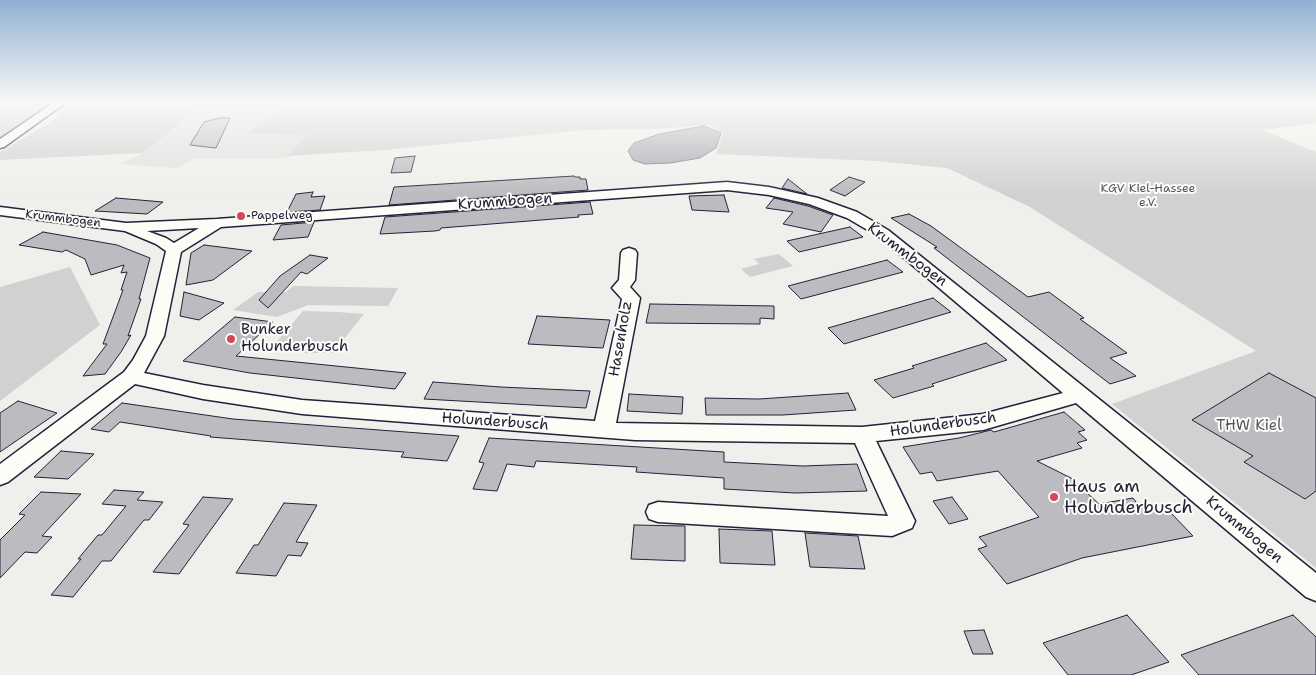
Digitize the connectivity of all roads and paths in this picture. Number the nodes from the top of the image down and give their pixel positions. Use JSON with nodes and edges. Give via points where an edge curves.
{"nodes":[{"id":1,"x":17,"y":132,"type":"edge"},
{"id":2,"x":0,"y":144,"type":"edge"},
{"id":3,"x":0,"y":211,"type":"edge"},
{"id":4,"x":217,"y":223,"type":"junction"},
{"id":5,"x":126,"y":227,"type":"junction"},
{"id":6,"x":174,"y":250,"type":"junction"},
{"id":7,"x":629,"y":252,"type":"dead end"},
{"id":8,"x":131,"y":377,"type":"junction"},
{"id":9,"x":1081,"y":395,"type":"junction"},
{"id":10,"x":604,"y":430,"type":"junction"},
{"id":11,"x":862,"y":435,"type":"junction"},
{"id":12,"x":0,"y":476,"type":"edge"},
{"id":13,"x":658,"y":512,"type":"dead end"},
{"id":14,"x":1316,"y":589,"type":"edge"}],
"edges":[{"from":1,"to":2,"type":"street"},
{"from":3,"to":5,"type":"street","name":"Krummbogen"},
{"from":4,"to":5,"type":"street","name":"Krummbogen"},
{"from":4,"to":6,"type":"street","name":"Krummbogen"},
{"from":4,"to":9,"type":"street","name":"Krummbogen","via":[[682,188],[727,186],[769,191],[814,201],[852,215],[882,233]]},
{"from":5,"to":6,"type":"street","name":"Krummbogen"},
{"from":6,"to":8,"type":"street","via":[[155,336]]},
{"from":7,"to":10,"type":"street","name":"Hasenholz","via":[[627,280],[621,288],[631,298]]},
{"from":8,"to":10,"type":"street","name":"Holunderbusch","via":[[302,407]]},
{"from":8,"to":12,"type":"street"},
{"from":9,"to":11,"type":"street","name":"Holunderbusch","via":[[984,422]]},
{"from":9,"to":14,"type":"street","name":"Krummbogen"},
{"from":10,"to":11,"type":"street","name":"Holunderbusch"},
{"from":11,"to":13,"type":"street","via":[[903,521],[892,526]]}]}
